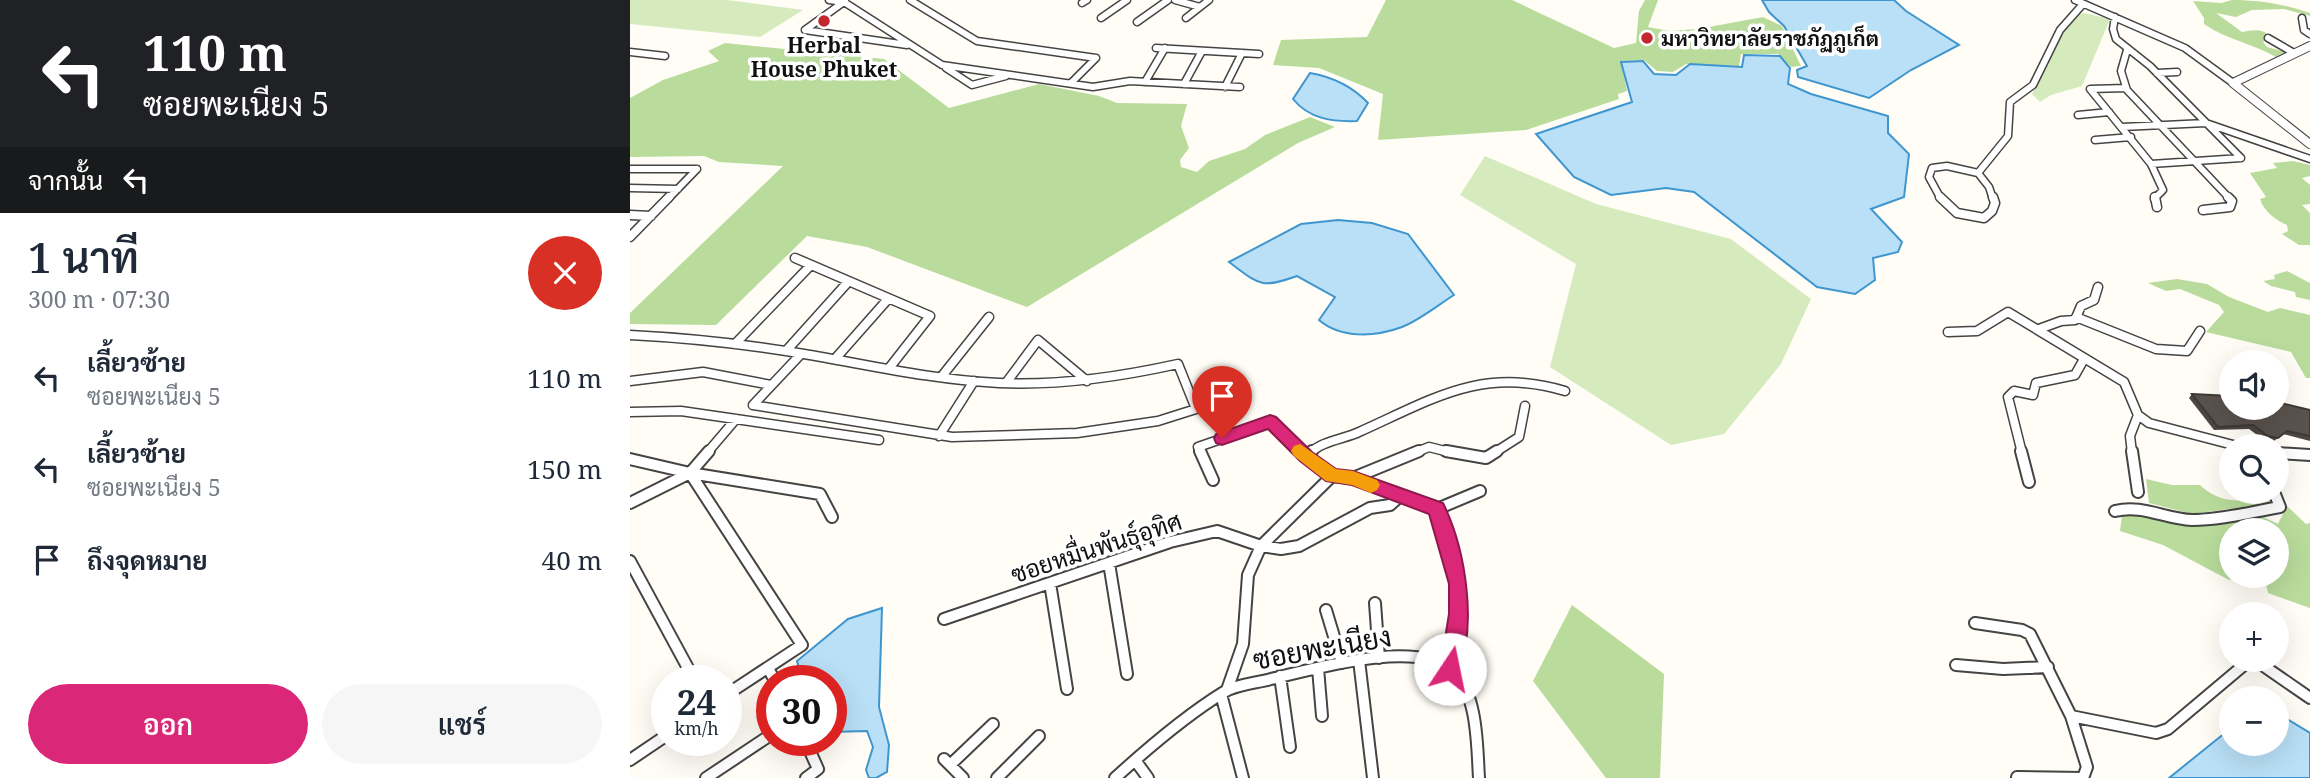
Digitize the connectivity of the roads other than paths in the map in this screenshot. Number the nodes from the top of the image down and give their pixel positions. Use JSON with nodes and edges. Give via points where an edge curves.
{"nodes":[{"id":1,"x":829,"y":0,"type":"edge"},
{"id":2,"x":910,"y":0,"type":"edge"},
{"id":3,"x":1128,"y":0,"type":"edge"},
{"id":4,"x":1168,"y":0,"type":"edge"},
{"id":5,"x":1175,"y":0,"type":"edge"},
{"id":6,"x":1209,"y":0,"type":"edge"},
{"id":7,"x":2075,"y":0,"type":"edge"},
{"id":8,"x":845,"y":1,"type":"edge"},
{"id":9,"x":2083,"y":4,"type":"junction"},
{"id":10,"x":1200,"y":6,"type":"junction"},
{"id":11,"x":1101,"y":18,"type":"dead end"},
{"id":12,"x":1186,"y":18,"type":"dead end"},
{"id":13,"x":2115,"y":18,"type":"junction"},
{"id":14,"x":2302,"y":18,"type":"dead end"},
{"id":15,"x":1137,"y":22,"type":"dead end"},
{"id":16,"x":2310,"y":34,"type":"edge"},
{"id":17,"x":2268,"y":38,"type":"dead end"},
{"id":18,"x":912,"y":46,"type":"junction"},
{"id":19,"x":2310,"y":46,"type":"edge"},
{"id":20,"x":1156,"y":48,"type":"dead end"},
{"id":21,"x":1165,"y":48,"type":"junction"},
{"id":22,"x":2127,"y":50,"type":"junction"},
{"id":23,"x":1202,"y":51,"type":"junction"},
{"id":24,"x":630,"y":52,"type":"edge"},
{"id":25,"x":1242,"y":53,"type":"junction"},
{"id":26,"x":2294,"y":53,"type":"junction"},
{"id":27,"x":1259,"y":54,"type":"dead end"},
{"id":28,"x":665,"y":56,"type":"dead end"},
{"id":29,"x":942,"y":65,"type":"junction"},
{"id":30,"x":2177,"y":72,"type":"dead end"},
{"id":31,"x":2157,"y":73,"type":"junction"},
{"id":32,"x":1013,"y":74,"type":"junction"},
{"id":33,"x":1145,"y":82,"type":"junction"},
{"id":34,"x":1071,"y":83,"type":"junction"},
{"id":35,"x":2234,"y":83,"type":"junction"},
{"id":36,"x":1184,"y":84,"type":"junction"},
{"id":37,"x":1225,"y":86,"type":"junction"},
{"id":38,"x":1240,"y":87,"type":"dead end"},
{"id":39,"x":2126,"y":88,"type":"junction"},
{"id":40,"x":2109,"y":112,"type":"junction"},
{"id":41,"x":2078,"y":115,"type":"dead end"},
{"id":42,"x":2206,"y":123,"type":"junction"},
{"id":43,"x":2160,"y":125,"type":"junction"},
{"id":44,"x":2122,"y":127,"type":"junction"},
{"id":45,"x":2131,"y":137,"type":"junction"},
{"id":46,"x":2095,"y":139,"type":"dead end"},
{"id":47,"x":2310,"y":144,"type":"edge"},
{"id":48,"x":2310,"y":159,"type":"edge"},
{"id":49,"x":2194,"y":161,"type":"junction"},
{"id":50,"x":2151,"y":163,"type":"junction"},
{"id":51,"x":630,"y":169,"type":"edge"},
{"id":52,"x":1978,"y":173,"type":"junction"},
{"id":53,"x":630,"y":188,"type":"edge"},
{"id":54,"x":678,"y":189,"type":"junction"},
{"id":55,"x":2157,"y":206,"type":"dead end"},
{"id":56,"x":2203,"y":209,"type":"dead end"},
{"id":57,"x":630,"y":215,"type":"edge"},
{"id":58,"x":651,"y":216,"type":"junction"},
{"id":59,"x":630,"y":237,"type":"edge"},
{"id":60,"x":795,"y":258,"type":"dead end"},
{"id":61,"x":810,"y":266,"type":"junction"},
{"id":62,"x":848,"y":282,"type":"junction"},
{"id":63,"x":2098,"y":287,"type":"dead end"},
{"id":64,"x":888,"y":299,"type":"junction"},
{"id":65,"x":989,"y":317,"type":"dead end"},
{"id":66,"x":2076,"y":317,"type":"junction"},
{"id":67,"x":2039,"y":329,"type":"junction"},
{"id":68,"x":2200,"y":331,"type":"dead end"},
{"id":69,"x":1948,"y":332,"type":"dead end"},
{"id":70,"x":630,"y":334,"type":"edge"},
{"id":71,"x":735,"y":344,"type":"junction"},
{"id":72,"x":786,"y":351,"type":"junction"},
{"id":73,"x":800,"y":354,"type":"junction"},
{"id":74,"x":835,"y":359,"type":"junction"},
{"id":75,"x":2084,"y":359,"type":"junction"},
{"id":76,"x":890,"y":367,"type":"junction"},
{"id":77,"x":942,"y":376,"type":"junction"},
{"id":78,"x":630,"y":381,"type":"edge"},
{"id":79,"x":1087,"y":381,"type":"junction"},
{"id":80,"x":974,"y":382,"type":"junction"},
{"id":81,"x":1006,"y":383,"type":"junction"},
{"id":82,"x":771,"y":385,"type":"junction"},
{"id":83,"x":1565,"y":391,"type":"dead end"},
{"id":84,"x":1525,"y":406,"type":"dead end"},
{"id":85,"x":630,"y":412,"type":"edge"},
{"id":86,"x":2138,"y":415,"type":"junction"},
{"id":87,"x":736,"y":419,"type":"junction"},
{"id":88,"x":939,"y":436,"type":"junction"},
{"id":89,"x":879,"y":440,"type":"dead end"},
{"id":90,"x":2219,"y":442,"type":"edge"},
{"id":91,"x":2289,"y":454,"type":"edge"},
{"id":92,"x":2310,"y":455,"type":"edge"},
{"id":93,"x":1306,"y":457,"type":"junction"},
{"id":94,"x":630,"y":459,"type":"edge"},
{"id":95,"x":690,"y":473,"type":"junction"},
{"id":96,"x":1332,"y":476,"type":"junction"},
{"id":97,"x":1353,"y":478,"type":"junction"},
{"id":98,"x":1213,"y":480,"type":"dead end"},
{"id":99,"x":2029,"y":482,"type":"dead end"},
{"id":100,"x":1480,"y":491,"type":"dead end"},
{"id":101,"x":2138,"y":492,"type":"dead end"},
{"id":102,"x":1400,"y":496,"type":"junction"},
{"id":103,"x":630,"y":503,"type":"edge"},
{"id":104,"x":2279,"y":504,"type":"edge"},
{"id":105,"x":1437,"y":509,"type":"junction"},
{"id":106,"x":2115,"y":511,"type":"dead end"},
{"id":107,"x":832,"y":517,"type":"dead end"},
{"id":108,"x":1261,"y":545,"type":"junction"},
{"id":109,"x":630,"y":561,"type":"edge"},
{"id":110,"x":1109,"y":563,"type":"junction"},
{"id":111,"x":1050,"y":583,"type":"junction"},
{"id":112,"x":1375,"y":603,"type":"dead end"},
{"id":113,"x":1326,"y":610,"type":"dead end"},
{"id":114,"x":944,"y":619,"type":"dead end"},
{"id":115,"x":1975,"y":623,"type":"dead end"},
{"id":116,"x":1379,"y":658,"type":"junction"},
{"id":117,"x":1359,"y":660,"type":"junction"},
{"id":118,"x":1342,"y":663,"type":"junction"},
{"id":119,"x":686,"y":665,"type":"edge"},
{"id":120,"x":772,"y":665,"type":"edge"},
{"id":121,"x":1956,"y":665,"type":"dead end"},
{"id":122,"x":2048,"y":667,"type":"junction"},
{"id":123,"x":1318,"y":668,"type":"junction"},
{"id":124,"x":1450,"y":669,"type":"junction"},
{"id":125,"x":2238,"y":672,"type":"edge"},
{"id":126,"x":2271,"y":672,"type":"edge"},
{"id":127,"x":1127,"y":674,"type":"dead end"},
{"id":128,"x":1280,"y":676,"type":"junction"},
{"id":129,"x":1067,"y":690,"type":"dead end"},
{"id":130,"x":1224,"y":692,"type":"junction"},
{"id":131,"x":2310,"y":698,"type":"edge"},
{"id":132,"x":1322,"y":716,"type":"dead end"},
{"id":133,"x":2071,"y":716,"type":"junction"},
{"id":134,"x":993,"y":724,"type":"dead end"},
{"id":135,"x":1039,"y":736,"type":"dead end"},
{"id":136,"x":756,"y":745,"type":"edge"},
{"id":137,"x":651,"y":746,"type":"edge"},
{"id":138,"x":1290,"y":747,"type":"dead end"},
{"id":139,"x":812,"y":756,"type":"edge"},
{"id":140,"x":630,"y":760,"type":"edge"},
{"id":141,"x":1135,"y":760,"type":"junction"},
{"id":142,"x":953,"y":771,"type":"edge"},
{"id":143,"x":2017,"y":777,"type":"edge"},
{"id":144,"x":706,"y":778,"type":"edge"},
{"id":145,"x":806,"y":778,"type":"edge"},
{"id":146,"x":997,"y":778,"type":"edge"},
{"id":147,"x":1115,"y":778,"type":"edge"},
{"id":148,"x":1148,"y":778,"type":"edge"},
{"id":149,"x":1243,"y":778,"type":"edge"},
{"id":150,"x":1373,"y":778,"type":"edge"},
{"id":151,"x":1479,"y":778,"type":"edge"}],
"edges":[{"from":1,"to":8,"type":"street"},
{"from":2,"to":34,"type":"street","via":[[977,41],[1096,58]]},
{"from":3,"to":11,"type":"street"},
{"from":4,"to":15,"type":"street"},
{"from":5,"to":10,"type":"street"},
{"from":6,"to":10,"type":"street"},
{"from":7,"to":9,"type":"street"},
{"from":8,"to":18,"type":"street"},
{"from":8,"to":18,"type":"street","via":[[805,30]]},
{"from":9,"to":13,"type":"street"},
{"from":9,"to":52,"type":"street","via":[[2068,15],[2034,86],[2010,102],[2008,136]]},
{"from":10,"to":12,"type":"street"},
{"from":13,"to":22,"type":"street","via":[[2116,39]]},
{"from":13,"to":35,"type":"street","via":[[2185,48]]},
{"from":14,"to":16,"type":"street","via":[[2304,30]]},
{"from":17,"to":26,"type":"street"},
{"from":18,"to":29,"type":"street"},
{"from":19,"to":26,"type":"street"},
{"from":20,"to":21,"type":"street"},
{"from":21,"to":23,"type":"street"},
{"from":21,"to":33,"type":"street"},
{"from":22,"to":31,"type":"street"},
{"from":22,"to":39,"type":"street","via":[[2120,71]]},
{"from":23,"to":25,"type":"street"},
{"from":23,"to":36,"type":"street"},
{"from":24,"to":28,"type":"street"},
{"from":25,"to":27,"type":"street"},
{"from":25,"to":37,"type":"street"},
{"from":26,"to":35,"type":"street"},
{"from":29,"to":32,"type":"street"},
{"from":29,"to":32,"type":"street","via":[[972,85]]},
{"from":30,"to":31,"type":"street"},
{"from":31,"to":42,"type":"street"},
{"from":32,"to":34,"type":"street"},
{"from":33,"to":34,"type":"street","via":[[1093,87]]},
{"from":33,"to":36,"type":"street"},
{"from":35,"to":47,"type":"street"},
{"from":36,"to":37,"type":"street"},
{"from":37,"to":38,"type":"street"},
{"from":39,"to":40,"type":"street","via":[[2090,89]]},
{"from":39,"to":43,"type":"street"},
{"from":40,"to":41,"type":"street"},
{"from":40,"to":44,"type":"street"},
{"from":42,"to":43,"type":"street"},
{"from":42,"to":48,"type":"street"},
{"from":42,"to":49,"type":"street","via":[[2241,158]]},
{"from":43,"to":44,"type":"street"},
{"from":43,"to":49,"type":"street"},
{"from":44,"to":45,"type":"street"},
{"from":45,"to":46,"type":"street"},
{"from":45,"to":50,"type":"street"},
{"from":49,"to":50,"type":"street"},
{"from":49,"to":56,"type":"street","via":[[2232,201],[2225,209]]},
{"from":50,"to":55,"type":"street","via":[[2162,184],[2162,193],[2154,198]]},
{"from":51,"to":54,"type":"street","via":[[697,169]]},
{"from":52,"to":52,"type":"street","via":[[1947,166],[1932,168],[1929,177],[1950,209],[1966,219],[1984,218],[1995,203]]},
{"from":53,"to":54,"type":"street"},
{"from":54,"to":58,"type":"street"},
{"from":57,"to":58,"type":"street"},
{"from":58,"to":59,"type":"street"},
{"from":60,"to":61,"type":"street"},
{"from":61,"to":62,"type":"street"},
{"from":61,"to":71,"type":"street"},
{"from":62,"to":64,"type":"street"},
{"from":62,"to":72,"type":"street"},
{"from":63,"to":66,"type":"street","via":[[2097,298],[2081,306]]},
{"from":64,"to":74,"type":"street"},
{"from":64,"to":76,"type":"street","via":[[930,316]]},
{"from":65,"to":77,"type":"street"},
{"from":66,"to":67,"type":"street"},
{"from":66,"to":68,"type":"street","via":[[2165,351],[2187,351]]},
{"from":67,"to":69,"type":"street","via":[[2005,312],[1977,331]]},
{"from":67,"to":75,"type":"street"},
{"from":70,"to":71,"type":"street"},
{"from":71,"to":72,"type":"street"},
{"from":72,"to":73,"type":"street"},
{"from":73,"to":74,"type":"street"},
{"from":73,"to":82,"type":"street"},
{"from":74,"to":76,"type":"street"},
{"from":75,"to":86,"type":"street","via":[[2124,382]]},
{"from":75,"to":99,"type":"street","via":[[2075,375],[2036,383],[2033,395],[2014,391],[2008,397]]},
{"from":76,"to":77,"type":"street"},
{"from":77,"to":80,"type":"street"},
{"from":78,"to":82,"type":"street","via":[[703,372]]},
{"from":79,"to":81,"type":"street"},
{"from":79,"to":81,"type":"street","via":[[1038,340]]},
{"from":79,"to":88,"type":"street","via":[[1178,364],[1196,410],[1158,421],[1077,433]]},
{"from":80,"to":81,"type":"street"},
{"from":80,"to":88,"type":"street"},
{"from":82,"to":88,"type":"street","via":[[753,405]]},
{"from":83,"to":93,"type":"street","via":[[1535,381],[1458,388],[1325,443]]},
{"from":84,"to":97,"type":"street","via":[[1519,437],[1489,457],[1429,447]]},
{"from":85,"to":87,"type":"street","via":[[681,411]]},
{"from":86,"to":90,"type":"street","via":[[2149,424]]},
{"from":86,"to":101,"type":"street","via":[[2130,436]]},
{"from":87,"to":89,"type":"street"},
{"from":87,"to":95,"type":"street"},
{"from":91,"to":92,"type":"street"},
{"from":93,"to":96,"type":"street"},
{"from":93,"to":98,"type":"street","via":[[1270,422],[1198,447]]},
{"from":94,"to":95,"type":"street"},
{"from":95,"to":103,"type":"street"},
{"from":95,"to":107,"type":"street","via":[[820,494]]},
{"from":95,"to":120,"type":"street","via":[[802,645]]},
{"from":96,"to":97,"type":"street"},
{"from":96,"to":108,"type":"street"},
{"from":97,"to":102,"type":"street"},
{"from":100,"to":105,"type":"street"},
{"from":102,"to":105,"type":"street"},
{"from":102,"to":108,"type":"street","name":"ซอยหมื่นพันธุ์อุทิศ","via":[[1390,505],[1370,508],[1299,546]]},
{"from":104,"to":106,"type":"street","via":[[2192,520],[2147,509]]},
{"from":105,"to":124,"type":"street","via":[[1459,584]]},
{"from":108,"to":110,"type":"street","name":"ซอยหมื่นพันธุ์อุทิศ","via":[[1217,531]]},
{"from":108,"to":130,"type":"street","via":[[1248,575],[1243,644]]},
{"from":109,"to":119,"type":"street"},
{"from":110,"to":111,"type":"street","name":"ซอยหมื่นพันธุ์อุทิศ"},
{"from":110,"to":127,"type":"street"},
{"from":111,"to":114,"type":"street","name":"ซอยหมื่นพันธุ์อุทิศ"},
{"from":111,"to":129,"type":"street"},
{"from":112,"to":116,"type":"street"},
{"from":113,"to":118,"type":"street"},
{"from":115,"to":122,"type":"street","via":[[2030,634]]},
{"from":116,"to":117,"type":"street","name":"ซอยพะเนียง"},
{"from":116,"to":124,"type":"street","name":"ซอยพะเนียง","via":[[1418,656]]},
{"from":117,"to":118,"type":"street","name":"ซอยพะเนียง"},
{"from":117,"to":150,"type":"street"},
{"from":118,"to":123,"type":"street","name":"ซอยพะเนียง"},
{"from":121,"to":122,"type":"street"},
{"from":122,"to":133,"type":"street"},
{"from":123,"to":128,"type":"street","name":"ซอยพะเนียง"},
{"from":123,"to":132,"type":"street"},
{"from":124,"to":151,"type":"street","via":[[1465,688],[1475,724]]},
{"from":125,"to":133,"type":"street","via":[[2168,729],[2156,733]]},
{"from":126,"to":131,"type":"street"},
{"from":128,"to":130,"type":"street","name":"ซอยพะเนียง"},
{"from":128,"to":138,"type":"street"},
{"from":130,"to":141,"type":"street","name":"ซอยพะเนียง"},
{"from":130,"to":149,"type":"street"},
{"from":133,"to":143,"type":"street","via":[[2087,767],[2083,778]]},
{"from":134,"to":142,"type":"street"},
{"from":135,"to":146,"type":"street"},
{"from":136,"to":144,"type":"street"},
{"from":137,"to":140,"type":"street"},
{"from":139,"to":145,"type":"street","via":[[818,769]]},
{"from":141,"to":147,"type":"street","name":"ซอยพะเนียง"},
{"from":141,"to":148,"type":"street"}]}
